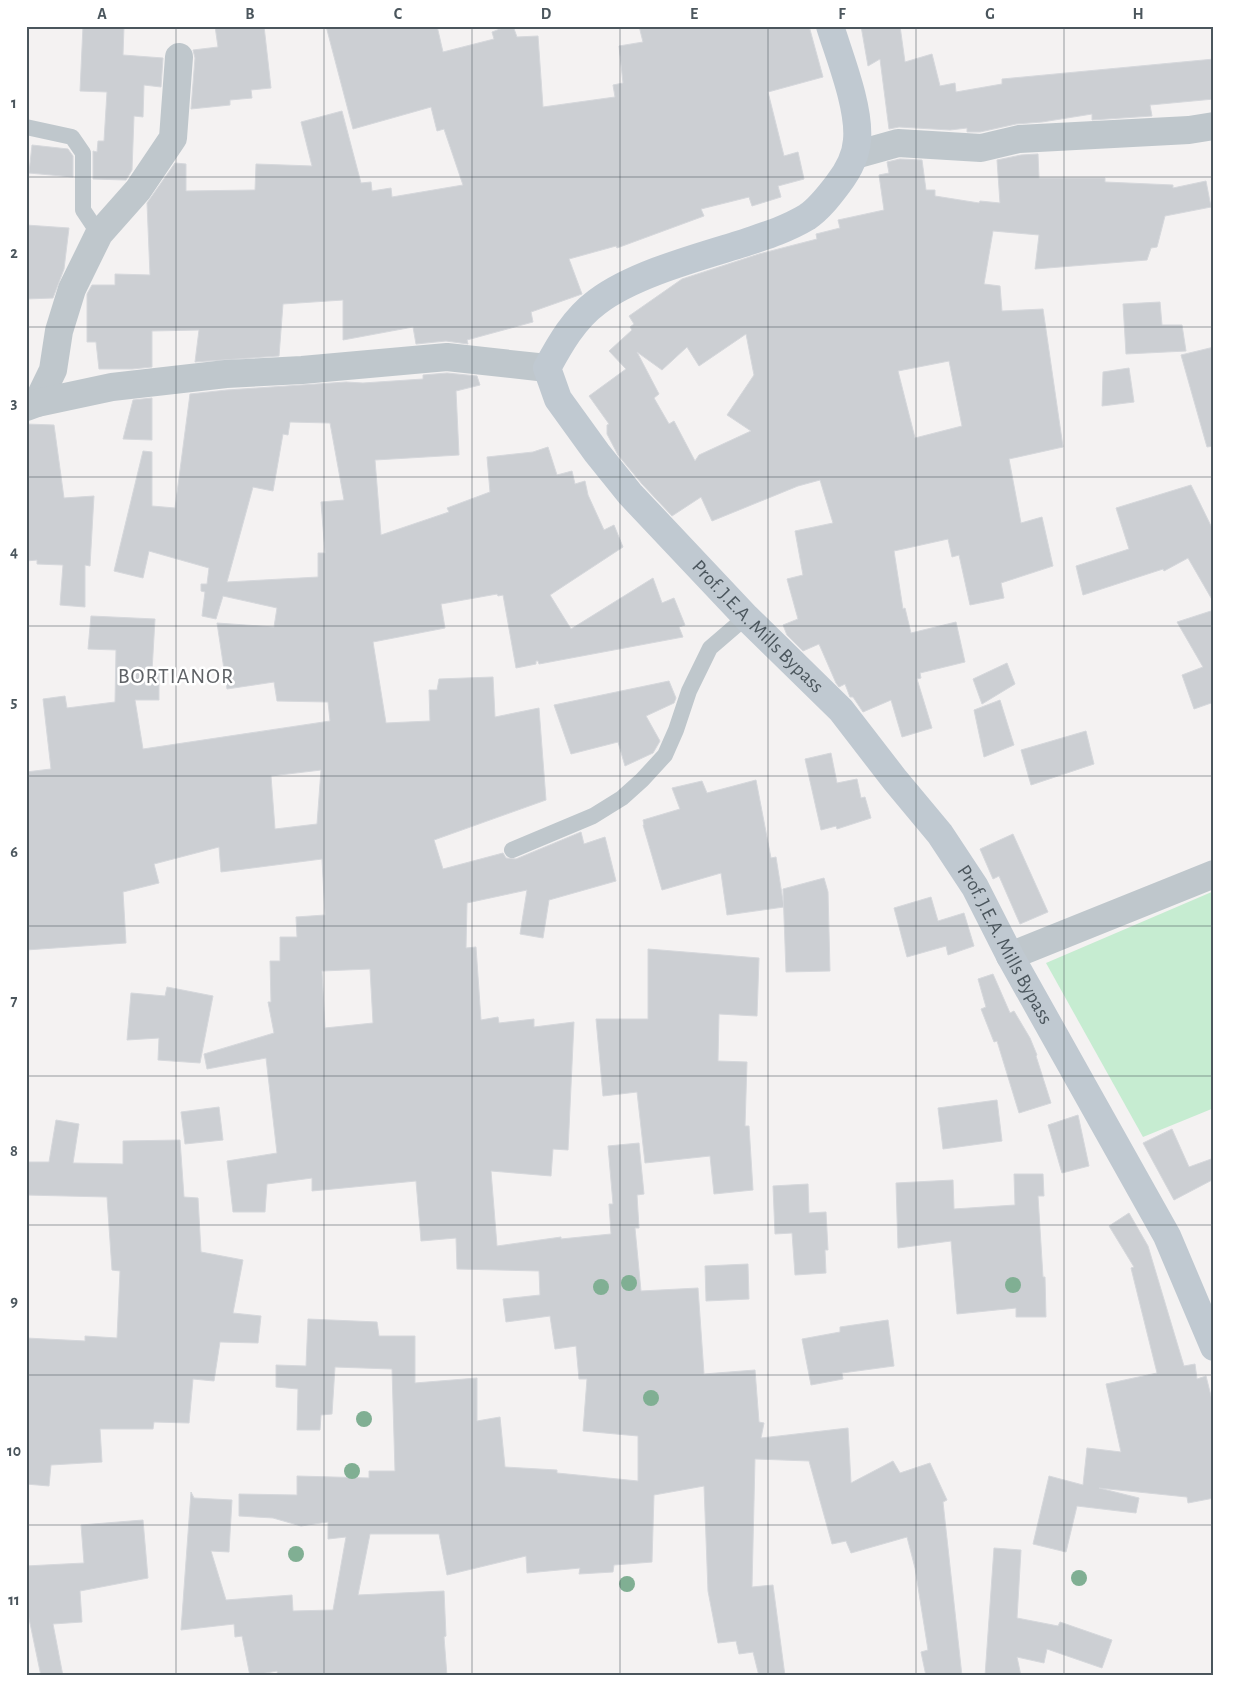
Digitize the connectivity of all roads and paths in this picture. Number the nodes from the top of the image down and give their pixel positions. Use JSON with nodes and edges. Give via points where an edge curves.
{"nodes":[{"id":1,"x":830,"y":26,"type":"edge"},
{"id":2,"x":179,"y":57,"type":"dead end"},
{"id":3,"x":1214,"y":126,"type":"edge"},
{"id":4,"x":26,"y":127,"type":"edge"},
{"id":5,"x":855,"y":155,"type":"junction"},
{"id":6,"x":99,"y":234,"type":"junction"},
{"id":7,"x":546,"y":368,"type":"junction"},
{"id":8,"x":32,"y":405,"type":"edge"},
{"id":9,"x":746,"y":617,"type":"junction"},
{"id":10,"x":512,"y":850,"type":"dead end"},
{"id":11,"x":1214,"y":874,"type":"edge"},
{"id":12,"x":1010,"y":956,"type":"junction"},
{"id":13,"x":1214,"y":1347,"type":"edge"}],
"edges":[{"from":1,"to":5,"type":"street","via":[[857,123]]},
{"from":2,"to":6,"type":"street","via":[[172,138],[138,190]]},
{"from":3,"to":5,"type":"street","via":[[1019,139],[981,148],[898,143]]},
{"from":4,"to":6,"type":"lane","via":[[72,137],[83,153],[84,210]]},
{"from":5,"to":7,"type":"street","via":[[844,177],[808,216],[776,232],[636,280],[597,302],[567,332]]},
{"from":6,"to":8,"type":"street","via":[[72,289],[59,331],[53,370]]},
{"from":7,"to":8,"type":"street","via":[[447,356],[226,374],[112,388]]},
{"from":7,"to":9,"type":"street","name":"Prof. J.E.A. Mills Bypass","via":[[558,399],[597,453],[630,494]]},
{"from":9,"to":10,"type":"lane","via":[[710,648],[688,691],[666,756],[642,780],[622,798],[593,816]]},
{"from":9,"to":12,"type":"street","name":"Prof. J.E.A. Mills Bypass","via":[[841,710],[940,834],[975,887]]},
{"from":11,"to":12,"type":"street"},
{"from":12,"to":13,"type":"street","name":"Prof. J.E.A. Mills Bypass","via":[[1167,1236]]}]}
